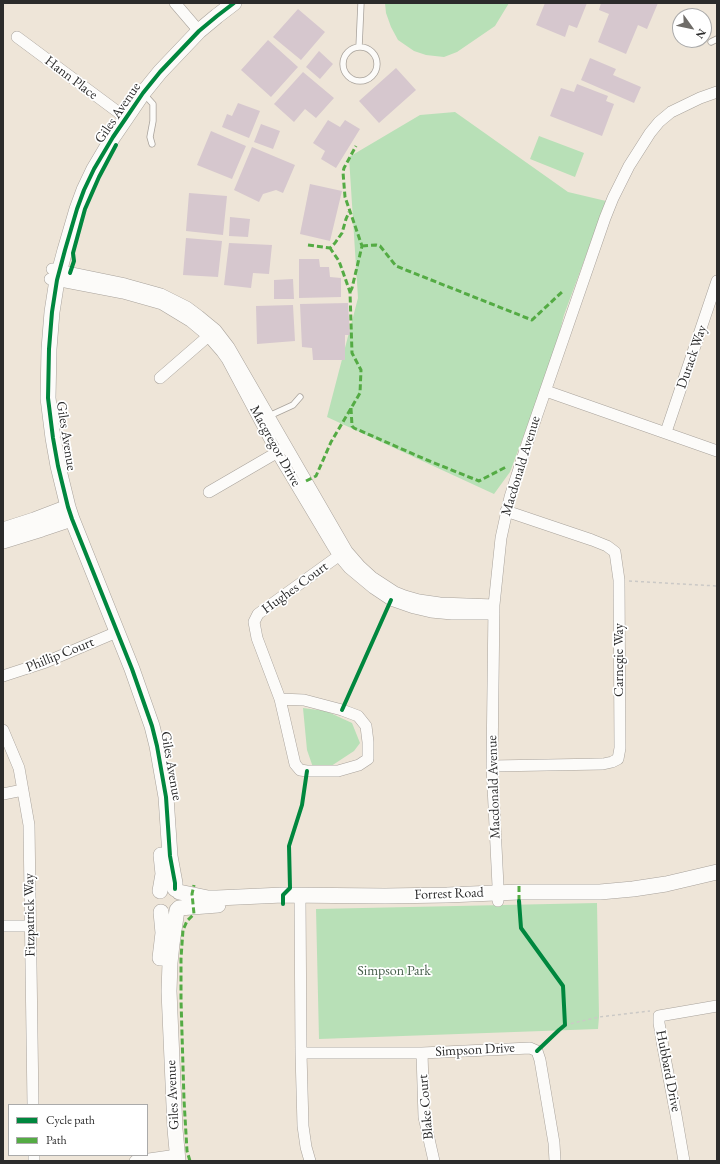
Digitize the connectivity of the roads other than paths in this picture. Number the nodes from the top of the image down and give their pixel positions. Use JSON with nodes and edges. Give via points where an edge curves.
{"nodes":[{"id":1,"x":175,"y":3,"type":"edge"},
{"id":2,"x":220,"y":3,"type":"edge"},
{"id":3,"x":234,"y":3,"type":"edge"},
{"id":4,"x":361,"y":3,"type":"edge"},
{"id":5,"x":197,"y":28,"type":"junction"},
{"id":6,"x":18,"y":37,"type":"dead end"},
{"id":7,"x":359,"y":47,"type":"junction"},
{"id":8,"x":717,"y":92,"type":"edge"},
{"id":9,"x":143,"y":93,"type":"junction"},
{"id":10,"x":122,"y":116,"type":"junction"},
{"id":11,"x":152,"y":144,"type":"dead end"},
{"id":12,"x":55,"y":275,"type":"junction"},
{"id":13,"x":717,"y":281,"type":"edge"},
{"id":14,"x":212,"y":333,"type":"junction"},
{"id":15,"x":160,"y":378,"type":"dead end"},
{"id":16,"x":546,"y":391,"type":"junction"},
{"id":17,"x":300,"y":397,"type":"dead end"},
{"id":18,"x":269,"y":416,"type":"junction"},
{"id":19,"x":666,"y":432,"type":"junction"},
{"id":20,"x":282,"y":450,"type":"junction"},
{"id":21,"x":717,"y":451,"type":"edge"},
{"id":22,"x":209,"y":492,"type":"dead end"},
{"id":23,"x":506,"y":511,"type":"junction"},
{"id":24,"x":65,"y":514,"type":"junction"},
{"id":25,"x":3,"y":530,"type":"edge"},
{"id":26,"x":3,"y":541,"type":"edge"},
{"id":27,"x":343,"y":553,"type":"junction"},
{"id":28,"x":494,"y":609,"type":"junction"},
{"id":29,"x":112,"y":634,"type":"junction"},
{"id":30,"x":3,"y":676,"type":"edge"},
{"id":31,"x":280,"y":699,"type":"junction"},
{"id":32,"x":3,"y":730,"type":"edge"},
{"id":33,"x":492,"y":766,"type":"junction"},
{"id":34,"x":23,"y":790,"type":"junction"},
{"id":35,"x":3,"y":794,"type":"edge"},
{"id":36,"x":717,"y":872,"type":"edge"},
{"id":37,"x":717,"y":879,"type":"edge"},
{"id":38,"x":160,"y":891,"type":"junction"},
{"id":39,"x":177,"y":891,"type":"junction"},
{"id":40,"x":498,"y":897,"type":"junction"},
{"id":41,"x":300,"y":900,"type":"junction"},
{"id":42,"x":178,"y":909,"type":"junction"},
{"id":43,"x":161,"y":912,"type":"junction"},
{"id":44,"x":3,"y":926,"type":"edge"},
{"id":45,"x":30,"y":926,"type":"junction"},
{"id":46,"x":717,"y":1006,"type":"edge"},
{"id":47,"x":301,"y":1053,"type":"junction"},
{"id":48,"x":422,"y":1053,"type":"junction"},
{"id":49,"x":33,"y":1104,"type":"edge"},
{"id":50,"x":172,"y":1158,"type":"edge"},
{"id":51,"x":135,"y":1161,"type":"edge"},
{"id":52,"x":310,"y":1161,"type":"edge"},
{"id":53,"x":434,"y":1161,"type":"edge"},
{"id":54,"x":556,"y":1161,"type":"edge"},
{"id":55,"x":684,"y":1161,"type":"edge"}],
"edges":[{"from":1,"to":5,"type":"street"},
{"from":2,"to":5,"type":"street","name":"Giles Avenue"},
{"from":3,"to":5,"type":"street","name":"Giles Avenue"},
{"from":4,"to":7,"type":"lane"},
{"from":5,"to":9,"type":"street","name":"Giles Avenue"},
{"from":5,"to":10,"type":"street","name":"Giles Avenue","via":[[169,49],[136,86]]},
{"from":6,"to":10,"type":"street","name":"Hann Place"},
{"from":7,"to":7,"type":"lane","via":[[370,50],[377,66],[371,76],[360,81],[349,77],[343,67],[348,51]]},
{"from":8,"to":16,"type":"street","name":"Macdonald Avenue","via":[[671,112],[659,122],[629,166],[605,218]]},
{"from":9,"to":10,"type":"street","name":"Giles Avenue"},
{"from":9,"to":11,"type":"lane","via":[[153,104],[150,137]]},
{"from":10,"to":12,"type":"street","name":"Giles Avenue","via":[[97,147],[72,199],[64,221]]},
{"from":12,"to":14,"type":"street","name":"Macgregor Drive","via":[[125,284],[161,294],[187,307]]},
{"from":12,"to":24,"type":"street","name":"Giles Avenue","via":[[42,334],[40,390],[53,488]]},
{"from":13,"to":19,"type":"street","name":"Durack Way"},
{"from":14,"to":15,"type":"street"},
{"from":14,"to":18,"type":"street","name":"Macgregor Drive","via":[[232,352]]},
{"from":14,"to":20,"type":"street","name":"Macgregor Drive"},
{"from":16,"to":19,"type":"street"},
{"from":16,"to":23,"type":"street","name":"Macdonald Avenue"},
{"from":17,"to":18,"type":"lane","via":[[293,405]]},
{"from":18,"to":20,"type":"street","name":"Macgregor Drive"},
{"from":19,"to":21,"type":"street"},
{"from":20,"to":22,"type":"street"},
{"from":20,"to":27,"type":"street","name":"Macgregor Drive"},
{"from":23,"to":28,"type":"street","name":"Macdonald Avenue"},
{"from":23,"to":33,"type":"street","name":"Carnegie Way","via":[[592,540],[615,552],[619,580],[620,748],[618,759],[603,764]]},
{"from":24,"to":25,"type":"street"},
{"from":24,"to":26,"type":"street","via":[[42,529]]},
{"from":24,"to":29,"type":"street","name":"Giles Avenue","via":[[95,601]]},
{"from":27,"to":28,"type":"street","name":"Macgregor Drive","via":[[372,577],[405,596],[440,604]]},
{"from":27,"to":31,"type":"street","name":"Hughes Court","via":[[258,614],[254,622],[257,638]]},
{"from":28,"to":33,"type":"street","name":"Macdonald Avenue"},
{"from":29,"to":30,"type":"street","name":"Phillip Court","via":[[46,662]]},
{"from":29,"to":38,"type":"street","name":"Giles Avenue","via":[[142,722],[152,764],[163,874]]},
{"from":29,"to":39,"type":"street","name":"Giles Avenue","via":[[140,692],[152,726],[166,797],[170,856]]},
{"from":31,"to":31,"type":"street","name":"Hughes Court","via":[[304,700],[358,716],[366,726],[368,759],[359,765],[338,771],[300,770],[296,764]]},
{"from":32,"to":34,"type":"street","name":"Fitzpatrick Way","via":[[19,768]]},
{"from":33,"to":40,"type":"street","name":"Macdonald Avenue"},
{"from":34,"to":35,"type":"street"},
{"from":34,"to":45,"type":"street","name":"Fitzpatrick Way","via":[[29,825]]},
{"from":36,"to":40,"type":"street","name":"Forrest Road","via":[[632,889]]},
{"from":37,"to":40,"type":"street","name":"Forrest Road","via":[[665,890],[573,900]]},
{"from":38,"to":39,"type":"street","via":[[167,888]]},
{"from":38,"to":43,"type":"street","via":[[156,903]]},
{"from":39,"to":41,"type":"street","name":"Forrest Road","via":[[208,898]]},
{"from":39,"to":42,"type":"street","via":[[182,901]]},
{"from":40,"to":41,"type":"street","name":"Forrest Road"},
{"from":41,"to":42,"type":"street","name":"Forrest Road"},
{"from":41,"to":47,"type":"street"},
{"from":42,"to":43,"type":"street","via":[[168,914]]},
{"from":42,"to":50,"type":"street","name":"Giles Avenue","via":[[172,944],[169,991]]},
{"from":43,"to":50,"type":"street","name":"Giles Avenue","via":[[163,933],[160,1019]]},
{"from":44,"to":45,"type":"street"},
{"from":45,"to":49,"type":"street","name":"Fitzpatrick Way"},
{"from":46,"to":55,"type":"street","name":"Hubbard Drive","via":[[659,1016]]},
{"from":47,"to":48,"type":"street","name":"Simpson Drive"},
{"from":47,"to":52,"type":"street","via":[[303,1126]]},
{"from":48,"to":53,"type":"street","name":"Blake Court","via":[[424,1117]]},
{"from":48,"to":54,"type":"street","name":"Simpson Drive","via":[[530,1048],[537,1051]]},
{"from":50,"to":51,"type":"street"}]}
